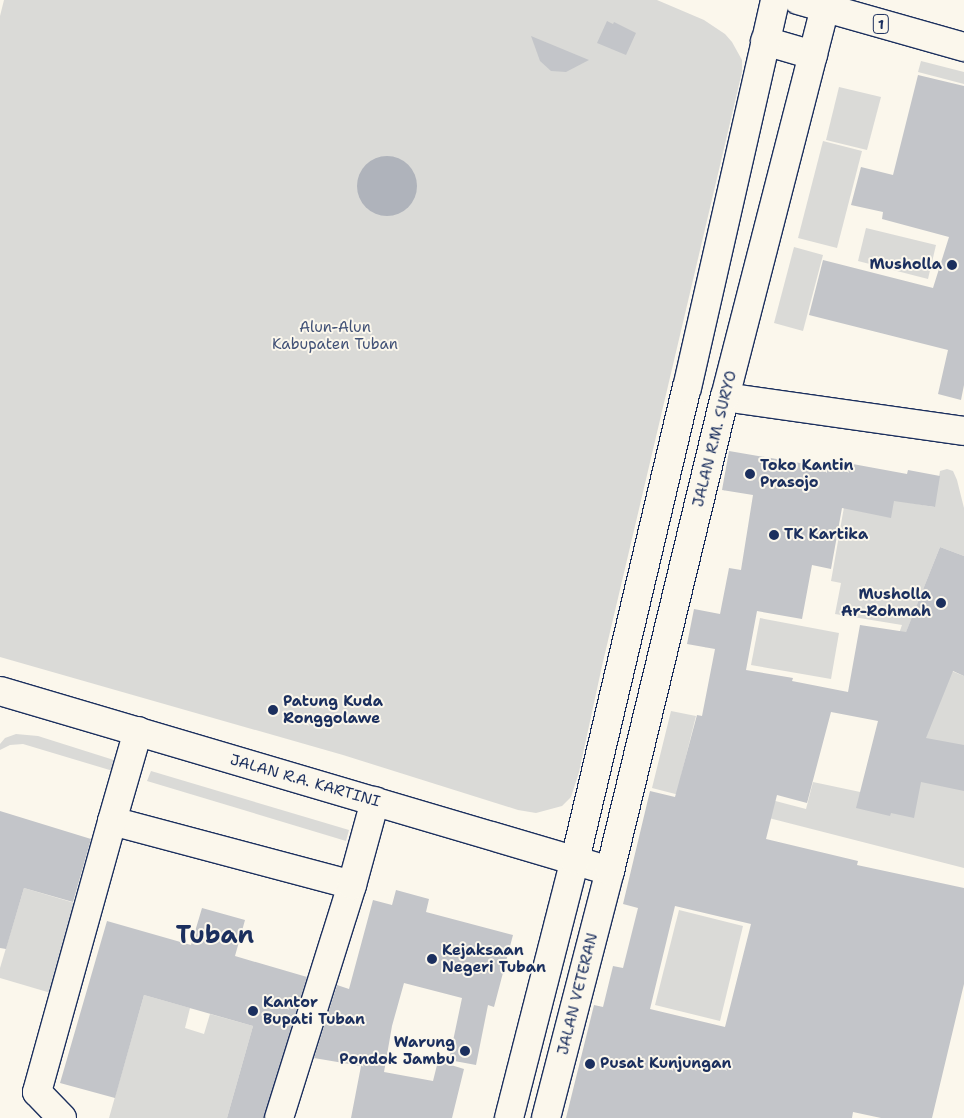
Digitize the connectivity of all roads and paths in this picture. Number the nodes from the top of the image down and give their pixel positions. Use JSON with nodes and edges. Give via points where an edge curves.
{"nodes":[{"id":1,"x":775,"y":0,"type":"edge"},
{"id":2,"x":798,"y":0,"type":"edge"},
{"id":3,"x":825,"y":8,"type":"junction"},
{"id":4,"x":765,"y":41,"type":"junction"},
{"id":5,"x":964,"y":47,"type":"edge"},
{"id":6,"x":813,"y":55,"type":"junction"},
{"id":7,"x":687,"y":388,"type":"junction"},
{"id":8,"x":725,"y":397,"type":"junction"},
{"id":9,"x":953,"y":430,"type":"edge"},
{"id":10,"x":964,"y":450,"type":"edge"},
{"id":11,"x":0,"y":691,"type":"edge"},
{"id":12,"x":138,"y":731,"type":"junction"},
{"id":13,"x":375,"y":801,"type":"junction"},
{"id":14,"x":112,"y":821,"type":"junction"},
{"id":15,"x":575,"y":860,"type":"junction"},
{"id":16,"x":610,"y":871,"type":"junction"},
{"id":17,"x":352,"y":886,"type":"junction"},
{"id":18,"x":62,"y":1118,"type":"edge"},
{"id":19,"x":279,"y":1118,"type":"edge"},
{"id":20,"x":509,"y":1118,"type":"edge"},
{"id":21,"x":546,"y":1118,"type":"edge"}],
"edges":[{"from":1,"to":4,"type":"main road"},
{"from":2,"to":3,"type":"main road","number":"1"},
{"from":3,"to":5,"type":"main road","number":"1"},
{"from":3,"to":6,"type":"main road","name":"JALAN R.M. SURYO"},
{"from":4,"to":6,"type":"main road"},
{"from":4,"to":7,"type":"main road"},
{"from":6,"to":8,"type":"main road","name":"JALAN R.M. SURYO"},
{"from":7,"to":8,"type":"main road"},
{"from":7,"to":15,"type":"main road"},
{"from":8,"to":9,"type":"main road"},
{"from":8,"to":16,"type":"main road","name":"JALAN R.M. SURYO"},
{"from":9,"to":10,"type":"main road"},
{"from":11,"to":12,"type":"main road","name":"JALAN R.A. KARTINI"},
{"from":12,"to":13,"type":"main road","name":"JALAN R.A. KARTINI"},
{"from":12,"to":14,"type":"main road"},
{"from":13,"to":15,"type":"main road","name":"JALAN R.A. KARTINI"},
{"from":13,"to":17,"type":"main road"},
{"from":14,"to":17,"type":"main road"},
{"from":14,"to":18,"type":"main road","via":[[36,1092]]},
{"from":15,"to":16,"type":"main road","name":"JALAN R.A. KARTINI"},
{"from":15,"to":20,"type":"main road"},
{"from":16,"to":21,"type":"main road","name":"JALAN VETERAN"},
{"from":17,"to":19,"type":"main road"}]}
